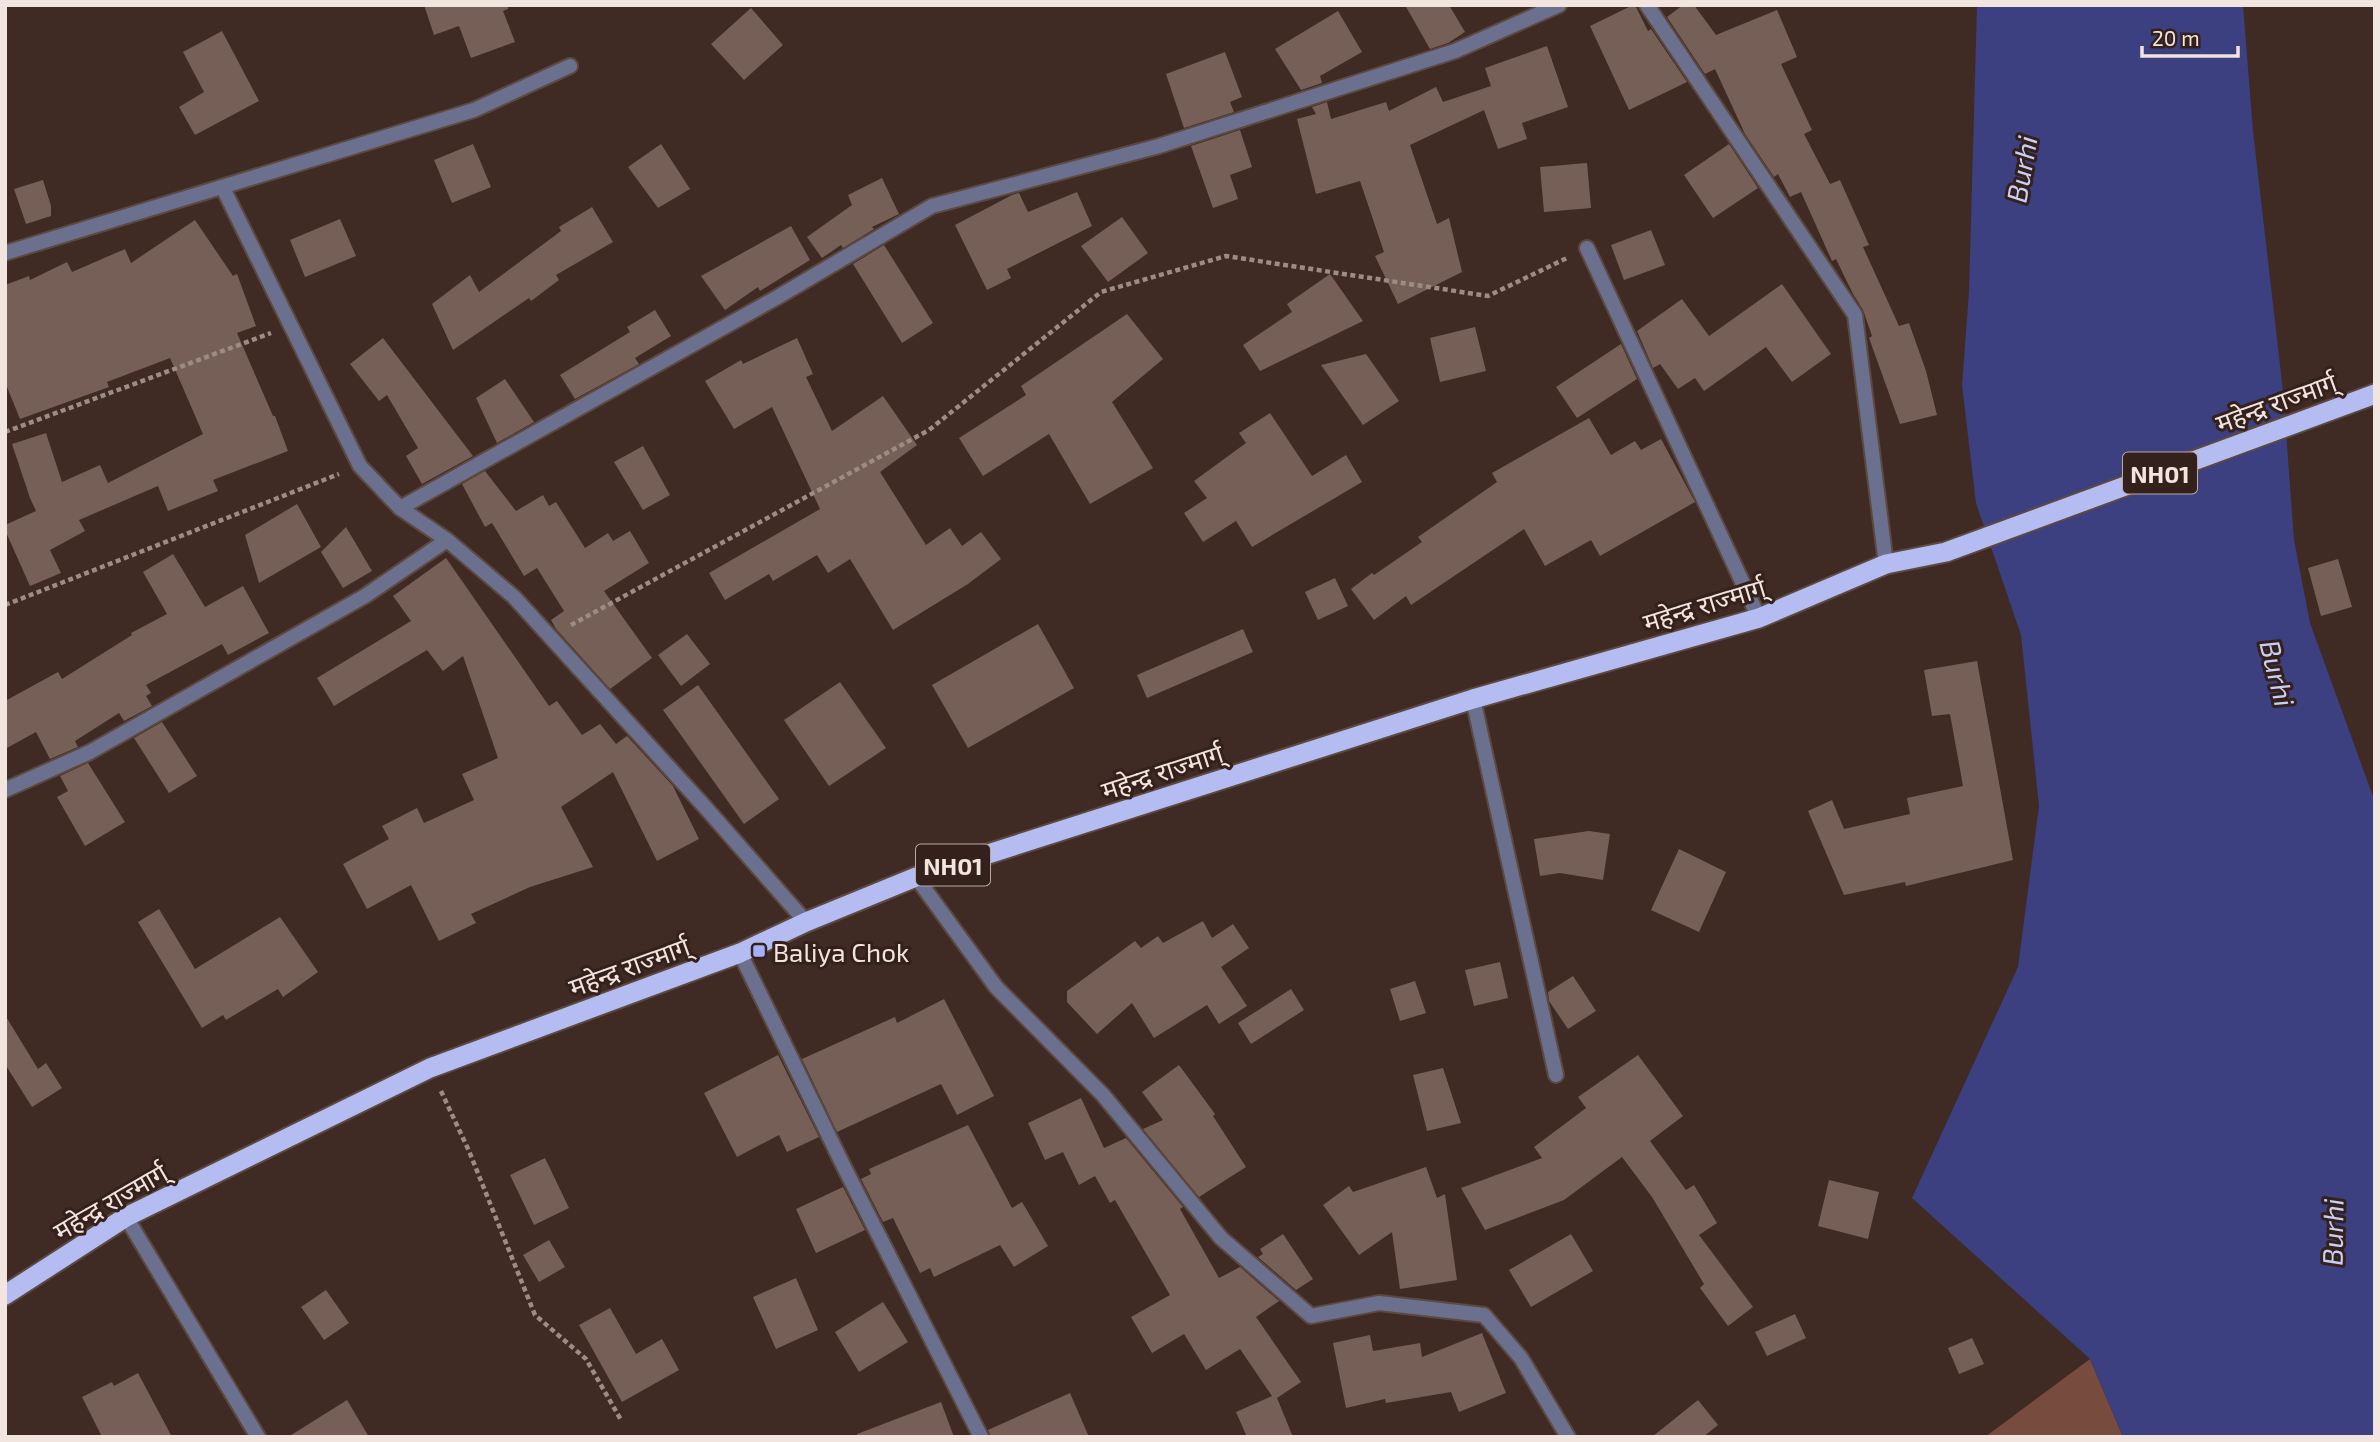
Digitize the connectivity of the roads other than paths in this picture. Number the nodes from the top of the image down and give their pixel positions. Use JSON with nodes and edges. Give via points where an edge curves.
{"nodes":[{"id":1,"x":1559,"y":5,"type":"edge"},
{"id":2,"x":1647,"y":5,"type":"edge"},
{"id":3,"x":570,"y":66,"type":"dead end"},
{"id":4,"x":223,"y":188,"type":"junction"},
{"id":5,"x":1587,"y":248,"type":"road end"},
{"id":6,"x":5,"y":253,"type":"edge"},
{"id":7,"x":2375,"y":394,"type":"edge"},
{"id":8,"x":400,"y":508,"type":"junction"},
{"id":9,"x":447,"y":540,"type":"junction"},
{"id":10,"x":1886,"y":564,"type":"junction"},
{"id":11,"x":1759,"y":618,"type":"junction"},
{"id":12,"x":1473,"y":699,"type":"junction"},
{"id":13,"x":5,"y":790,"type":"edge"},
{"id":14,"x":916,"y":877,"type":"junction"},
{"id":15,"x":806,"y":922,"type":"junction"},
{"id":16,"x":740,"y":953,"type":"junction"},
{"id":17,"x":1556,"y":1075,"type":"dead end"},
{"id":18,"x":126,"y":1217,"type":"junction"},
{"id":19,"x":5,"y":1295,"type":"edge"},
{"id":20,"x":258,"y":1437,"type":"edge"},
{"id":21,"x":981,"y":1437,"type":"edge"},
{"id":22,"x":1568,"y":1437,"type":"edge"}],
"edges":[{"from":1,"to":8,"type":"street","via":[[1455,51],[1159,145],[932,206]]},
{"from":2,"to":10,"type":"street","via":[[1854,315]]},
{"from":3,"to":4,"type":"street","via":[[474,110]]},
{"from":4,"to":6,"type":"street"},
{"from":4,"to":8,"type":"street","via":[[360,466]]},
{"from":5,"to":11,"type":"street"},
{"from":7,"to":10,"type":"highway","name":"महेन्द्र राज्मार्ग्","number":"NH01","via":[[1946,552]]},
{"from":8,"to":9,"type":"street"},
{"from":9,"to":13,"type":"street","via":[[365,596],[138,725]]},
{"from":9,"to":15,"type":"street","via":[[514,597]]},
{"from":10,"to":11,"type":"highway","name":"महेन्द्र राज्मार्ग्","number":"NH01"},
{"from":11,"to":12,"type":"highway","name":"महेन्द्र राज्मार्ग्","number":"NH01"},
{"from":12,"to":14,"type":"highway","name":"महेन्द्र राज्मार्ग्","number":"NH01"},
{"from":12,"to":17,"type":"street"},
{"from":14,"to":15,"type":"highway","name":"महेन्द्र राज्मार्ग्","number":"NH01"},
{"from":14,"to":22,"type":"street","via":[[996,987],[1103,1095],[1221,1238],[1311,1316],[1380,1303],[1484,1315],[1521,1358]]},
{"from":15,"to":16,"type":"highway","name":"महेन्द्र राज्मार्ग्","number":"NH01"},
{"from":16,"to":18,"type":"highway","name":"महेन्द्र राज्मार्ग्","number":"NH01","via":[[430,1068]]},
{"from":16,"to":21,"type":"street"},
{"from":18,"to":19,"type":"highway","name":"महेन्द्र राज्मार्ग्","number":"NH01"},
{"from":18,"to":20,"type":"street"}]}
